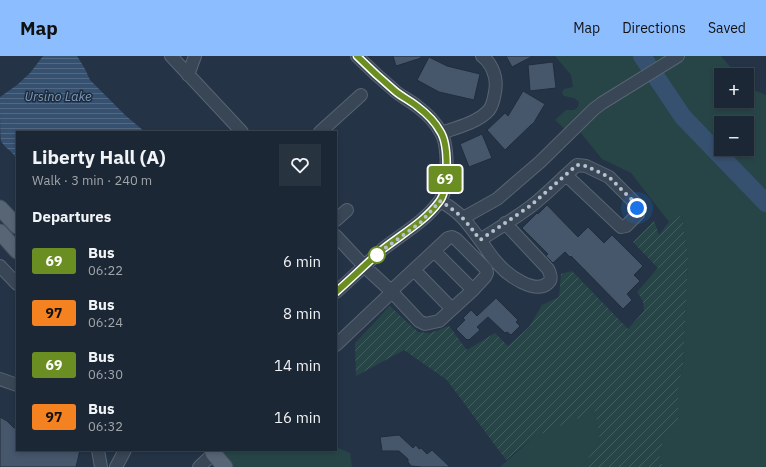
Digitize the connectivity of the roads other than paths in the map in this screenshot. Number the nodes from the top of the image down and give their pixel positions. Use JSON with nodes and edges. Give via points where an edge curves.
{"nodes":[{"id":1,"x":171,"y":56,"type":"edge"},
{"id":2,"x":195,"y":56,"type":"edge"},
{"id":3,"x":357,"y":56,"type":"edge"},
{"id":4,"x":482,"y":56,"type":"edge"},
{"id":5,"x":678,"y":56,"type":"edge"},
{"id":6,"x":188,"y":75,"type":"junction"},
{"id":7,"x":361,"y":95,"type":"dead end"},
{"id":8,"x":241,"y":131,"type":"edge"},
{"id":9,"x":321,"y":131,"type":"edge"},
{"id":10,"x":441,"y":132,"type":"junction"},
{"id":11,"x":566,"y":175,"type":"junction"},
{"id":12,"x":440,"y":201,"type":"junction"},
{"id":13,"x":0,"y":208,"type":"edge"},
{"id":14,"x":347,"y":210,"type":"dead end"},
{"id":15,"x":463,"y":218,"type":"junction"},
{"id":16,"x":337,"y":219,"type":"edge"},
{"id":17,"x":505,"y":223,"type":"junction"},
{"id":18,"x":16,"y":225,"type":"edge"},
{"id":19,"x":0,"y":232,"type":"edge"},
{"id":20,"x":337,"y":237,"type":"edge"},
{"id":21,"x":480,"y":240,"type":"junction"},
{"id":22,"x":16,"y":250,"type":"edge"},
{"id":23,"x":434,"y":251,"type":"junction"},
{"id":24,"x":0,"y":266,"type":"edge"},
{"id":25,"x":364,"y":266,"type":"junction"},
{"id":26,"x":414,"y":270,"type":"junction"},
{"id":27,"x":16,"y":283,"type":"edge"},
{"id":28,"x":473,"y":290,"type":"junction"},
{"id":29,"x":337,"y":291,"type":"edge"},
{"id":30,"x":391,"y":292,"type":"junction"},
{"id":31,"x":452,"y":309,"type":"junction"},
{"id":32,"x":337,"y":344,"type":"edge"},
{"id":33,"x":0,"y":379,"type":"edge"},
{"id":34,"x":16,"y":385,"type":"edge"},
{"id":35,"x":98,"y":451,"type":"edge"},
{"id":36,"x":124,"y":451,"type":"edge"},
{"id":37,"x":212,"y":451,"type":"edge"},
{"id":38,"x":101,"y":467,"type":"edge"},
{"id":39,"x":116,"y":467,"type":"edge"},
{"id":40,"x":199,"y":467,"type":"edge"},
{"id":41,"x":225,"y":467,"type":"edge"}],
"edges":[{"from":1,"to":6,"type":"street"},
{"from":2,"to":6,"type":"street"},
{"from":3,"to":10,"type":"street","via":[[395,91],[417,106]]},
{"from":4,"to":10,"type":"street","via":[[490,65],[496,81],[492,104],[479,118],[455,129]]},
{"from":5,"to":15,"type":"street","via":[[602,102],[540,162],[497,199]]},
{"from":6,"to":8,"type":"street"},
{"from":7,"to":9,"type":"street"},
{"from":10,"to":12,"type":"street","via":[[447,166]]},
{"from":11,"to":11,"type":"street","via":[[577,165],[586,166],[609,177],[635,203],[638,214],[626,226],[621,227]]},
{"from":11,"to":17,"type":"street","via":[[530,206]]},
{"from":12,"to":15,"type":"street"},
{"from":12,"to":25,"type":"street","via":[[420,223]]},
{"from":13,"to":18,"type":"main road"},
{"from":14,"to":16,"type":"street"},
{"from":15,"to":21,"type":"street"},
{"from":17,"to":21,"type":"street"},
{"from":17,"to":21,"type":"street","via":[[548,269],[551,274],[548,283],[536,287],[513,277],[499,266]]},
{"from":19,"to":22,"type":"main road"},
{"from":20,"to":25,"type":"street"},
{"from":23,"to":26,"type":"street"},
{"from":23,"to":28,"type":"street"},
{"from":23,"to":28,"type":"street","via":[[448,238],[456,238],[486,269],[485,277]]},
{"from":24,"to":27,"type":"street"},
{"from":25,"to":29,"type":"street"},
{"from":25,"to":30,"type":"street"},
{"from":26,"to":30,"type":"street"},
{"from":26,"to":31,"type":"street"},
{"from":28,"to":31,"type":"street"},
{"from":30,"to":31,"type":"street","via":[[425,324],[439,321]]},
{"from":30,"to":32,"type":"street"},
{"from":33,"to":34,"type":"street"},
{"from":35,"to":38,"type":"street"},
{"from":36,"to":39,"type":"street"},
{"from":37,"to":40,"type":"street"},
{"from":37,"to":41,"type":"main road"}]}
